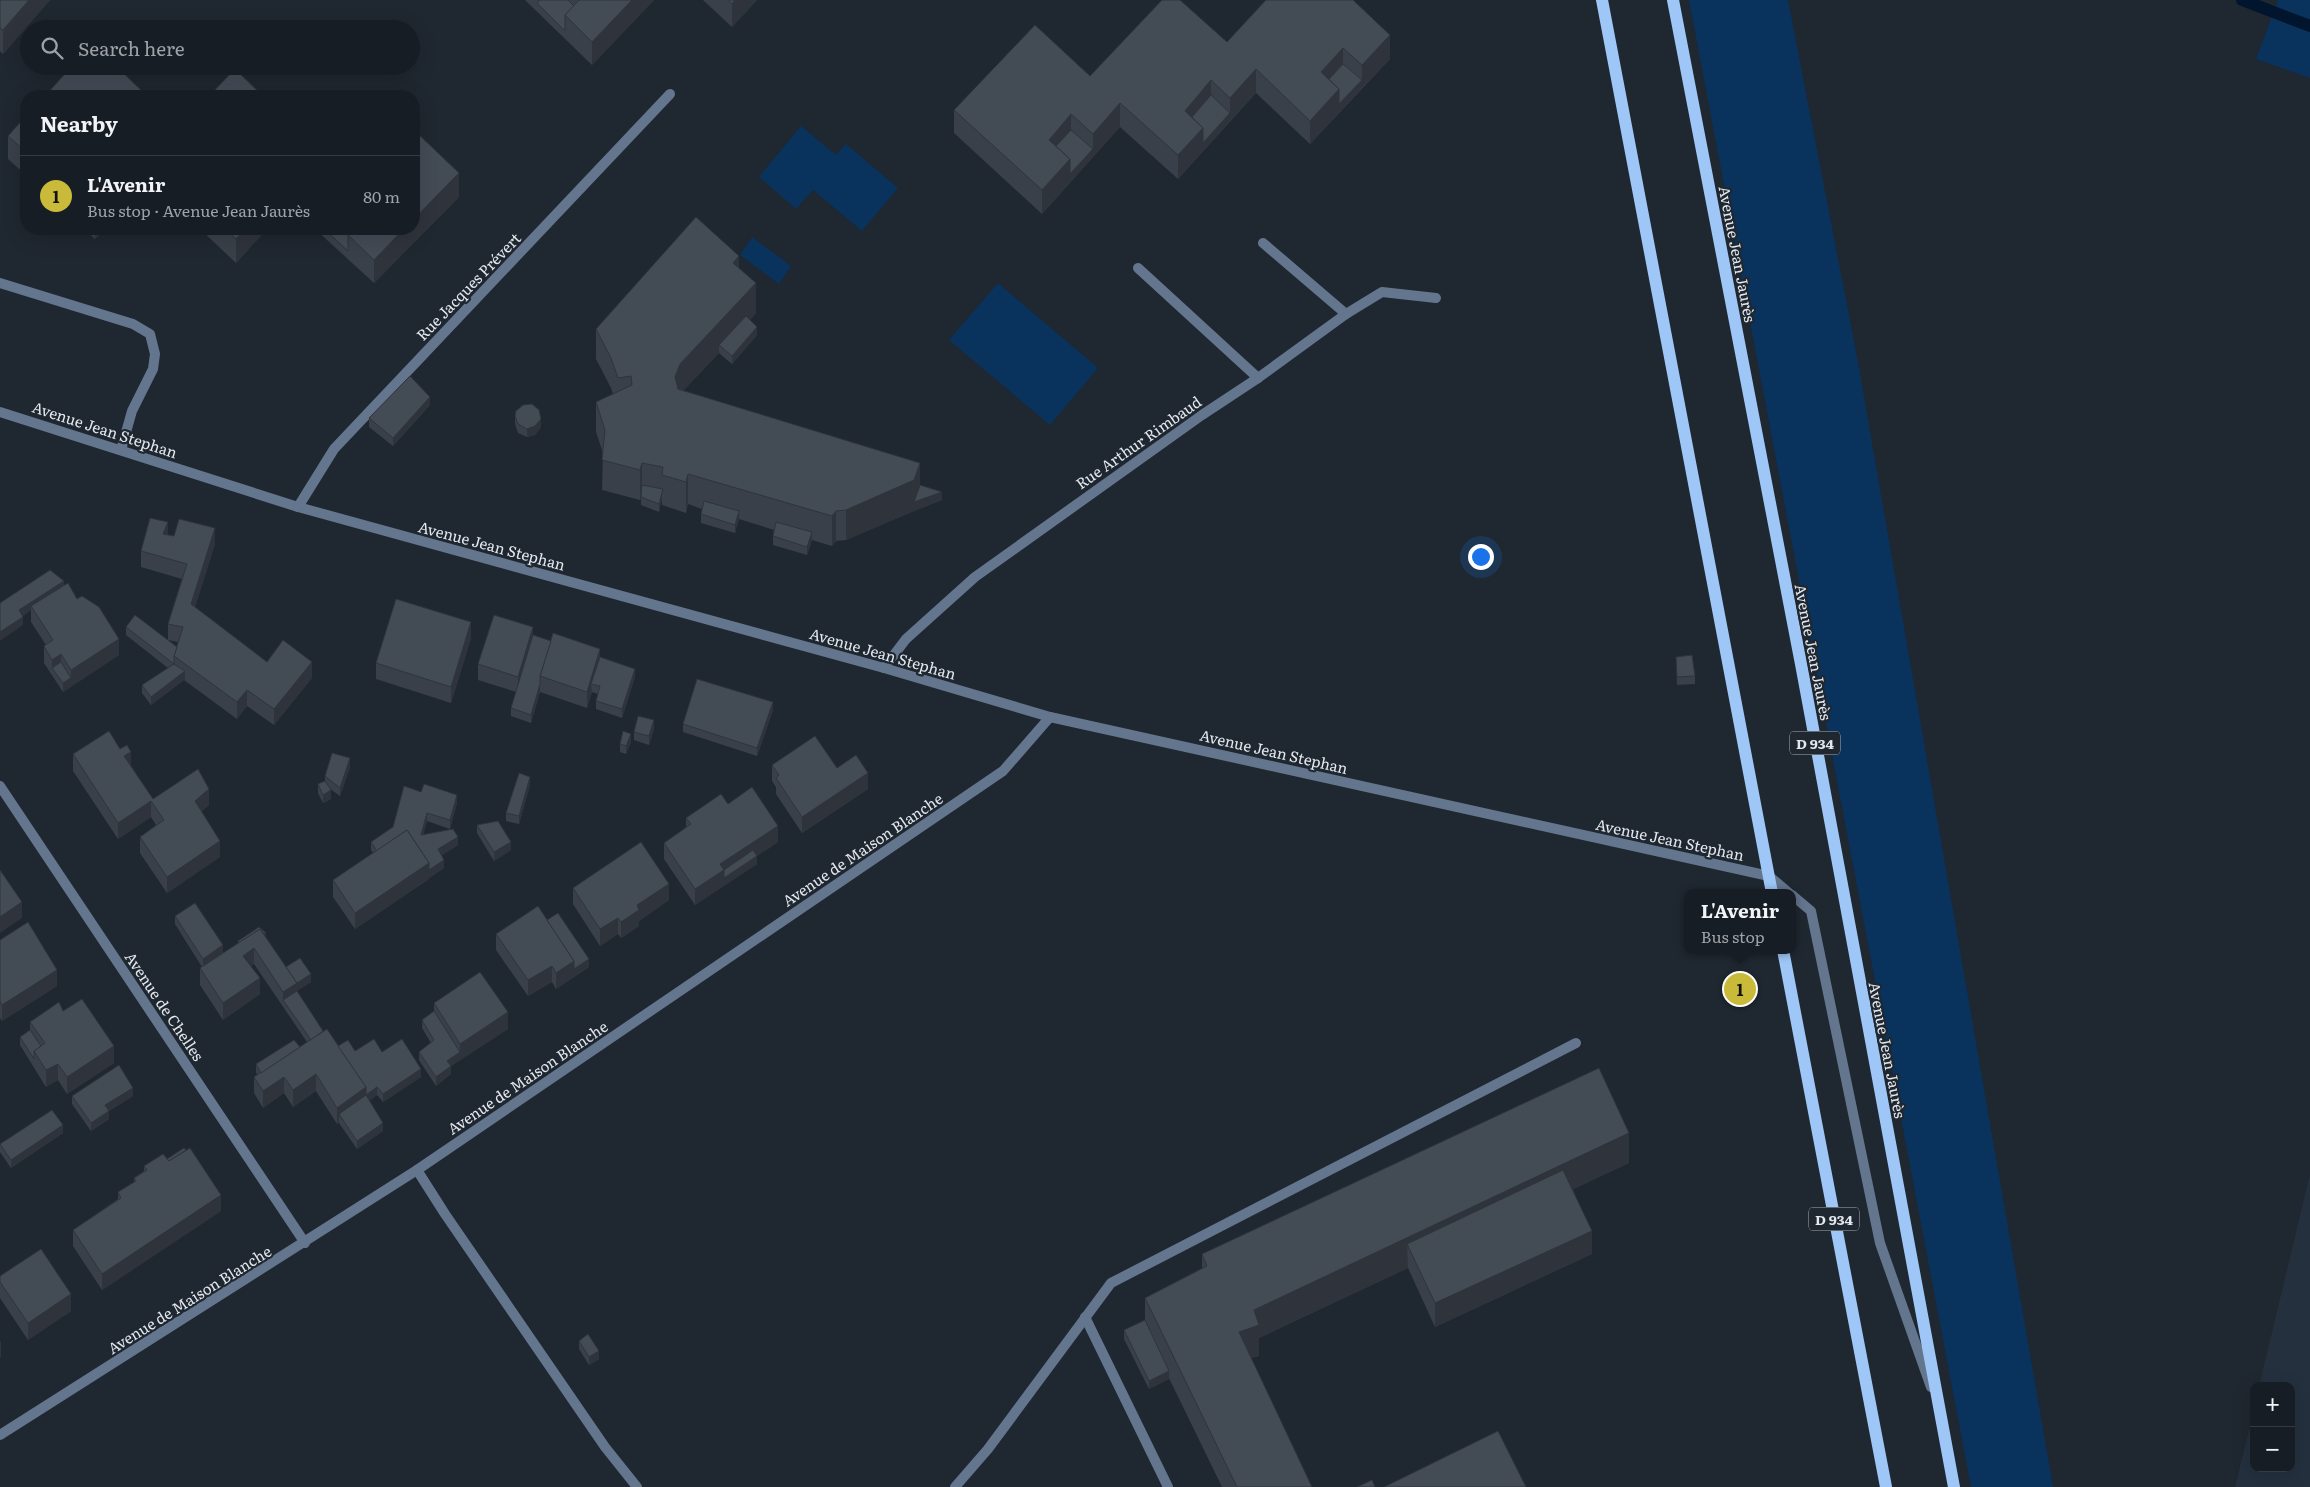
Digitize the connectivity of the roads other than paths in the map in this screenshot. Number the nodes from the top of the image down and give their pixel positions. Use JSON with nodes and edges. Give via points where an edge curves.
{"nodes":[{"id":1,"x":1602,"y":0,"type":"edge"},
{"id":2,"x":1673,"y":0,"type":"edge"},
{"id":3,"x":670,"y":94,"type":"dead end"},
{"id":4,"x":1264,"y":243,"type":"dead end"},
{"id":5,"x":1138,"y":268,"type":"dead end"},
{"id":6,"x":0,"y":283,"type":"edge"},
{"id":7,"x":1436,"y":298,"type":"dead end"},
{"id":8,"x":1346,"y":314,"type":"junction"},
{"id":9,"x":1258,"y":378,"type":"junction"},
{"id":10,"x":0,"y":412,"type":"edge"},
{"id":11,"x":120,"y":450,"type":"junction"},
{"id":12,"x":298,"y":507,"type":"junction"},
{"id":13,"x":884,"y":668,"type":"junction"},
{"id":14,"x":1050,"y":716,"type":"junction"},
{"id":15,"x":0,"y":786,"type":"edge"},
{"id":16,"x":1769,"y":876,"type":"junction"},
{"id":17,"x":1771,"y":889,"type":"edge"},
{"id":18,"x":1785,"y":889,"type":"edge"},
{"id":19,"x":1796,"y":898,"type":"edge"},
{"id":20,"x":1784,"y":954,"type":"edge"},
{"id":21,"x":1576,"y":1043,"type":"dead end"},
{"id":22,"x":417,"y":1170,"type":"junction"},
{"id":23,"x":305,"y":1243,"type":"junction"},
{"id":24,"x":1085,"y":1317,"type":"junction"},
{"id":25,"x":1940,"y":1411,"type":"junction"},
{"id":26,"x":0,"y":1435,"type":"edge"},
{"id":27,"x":637,"y":1487,"type":"edge"},
{"id":28,"x":955,"y":1487,"type":"edge"},
{"id":29,"x":1168,"y":1487,"type":"edge"},
{"id":30,"x":1886,"y":1487,"type":"edge"},
{"id":31,"x":1954,"y":1487,"type":"edge"}],
"edges":[{"from":1,"to":16,"type":"main road"},
{"from":2,"to":25,"type":"main road","name":"Avenue Jean Jaurès","number":"D 934"},
{"from":3,"to":12,"type":"street","name":"Rue Jacques Prévert","via":[[334,449]]},
{"from":4,"to":8,"type":"street"},
{"from":5,"to":9,"type":"street"},
{"from":6,"to":11,"type":"street","via":[[133,324],[150,334],[155,354],[153,369],[132,411]]},
{"from":7,"to":8,"type":"street","name":"Rue Arthur Rimbaud","via":[[1382,292]]},
{"from":8,"to":9,"type":"street","name":"Rue Arthur Rimbaud"},
{"from":9,"to":13,"type":"street","name":"Rue Arthur Rimbaud","via":[[975,577],[906,639]]},
{"from":10,"to":11,"type":"street","name":"Avenue Jean Stephan"},
{"from":11,"to":12,"type":"street","name":"Avenue Jean Stephan"},
{"from":12,"to":13,"type":"street","name":"Avenue Jean Stephan"},
{"from":13,"to":14,"type":"street","name":"Avenue Jean Stephan"},
{"from":14,"to":16,"type":"street","name":"Avenue Jean Stephan"},
{"from":14,"to":22,"type":"street","name":"Avenue de Maison Blanche","via":[[1003,772]]},
{"from":15,"to":23,"type":"street","name":"Avenue de Chelles"},
{"from":16,"to":17,"type":"main road"},
{"from":16,"to":18,"type":"street"},
{"from":19,"to":25,"type":"street","via":[[1811,911],[1880,1243]]},
{"from":20,"to":30,"type":"main road","number":"D 934"},
{"from":21,"to":24,"type":"street","via":[[1111,1283]]},
{"from":22,"to":23,"type":"street","name":"Avenue de Maison Blanche"},
{"from":22,"to":27,"type":"street","via":[[599,1439]]},
{"from":23,"to":26,"type":"street","name":"Avenue de Maison Blanche"},
{"from":24,"to":28,"type":"street","via":[[988,1449]]},
{"from":24,"to":29,"type":"street"},
{"from":25,"to":31,"type":"main road","name":"Avenue Jean Jaurès","number":"D 934"}]}
